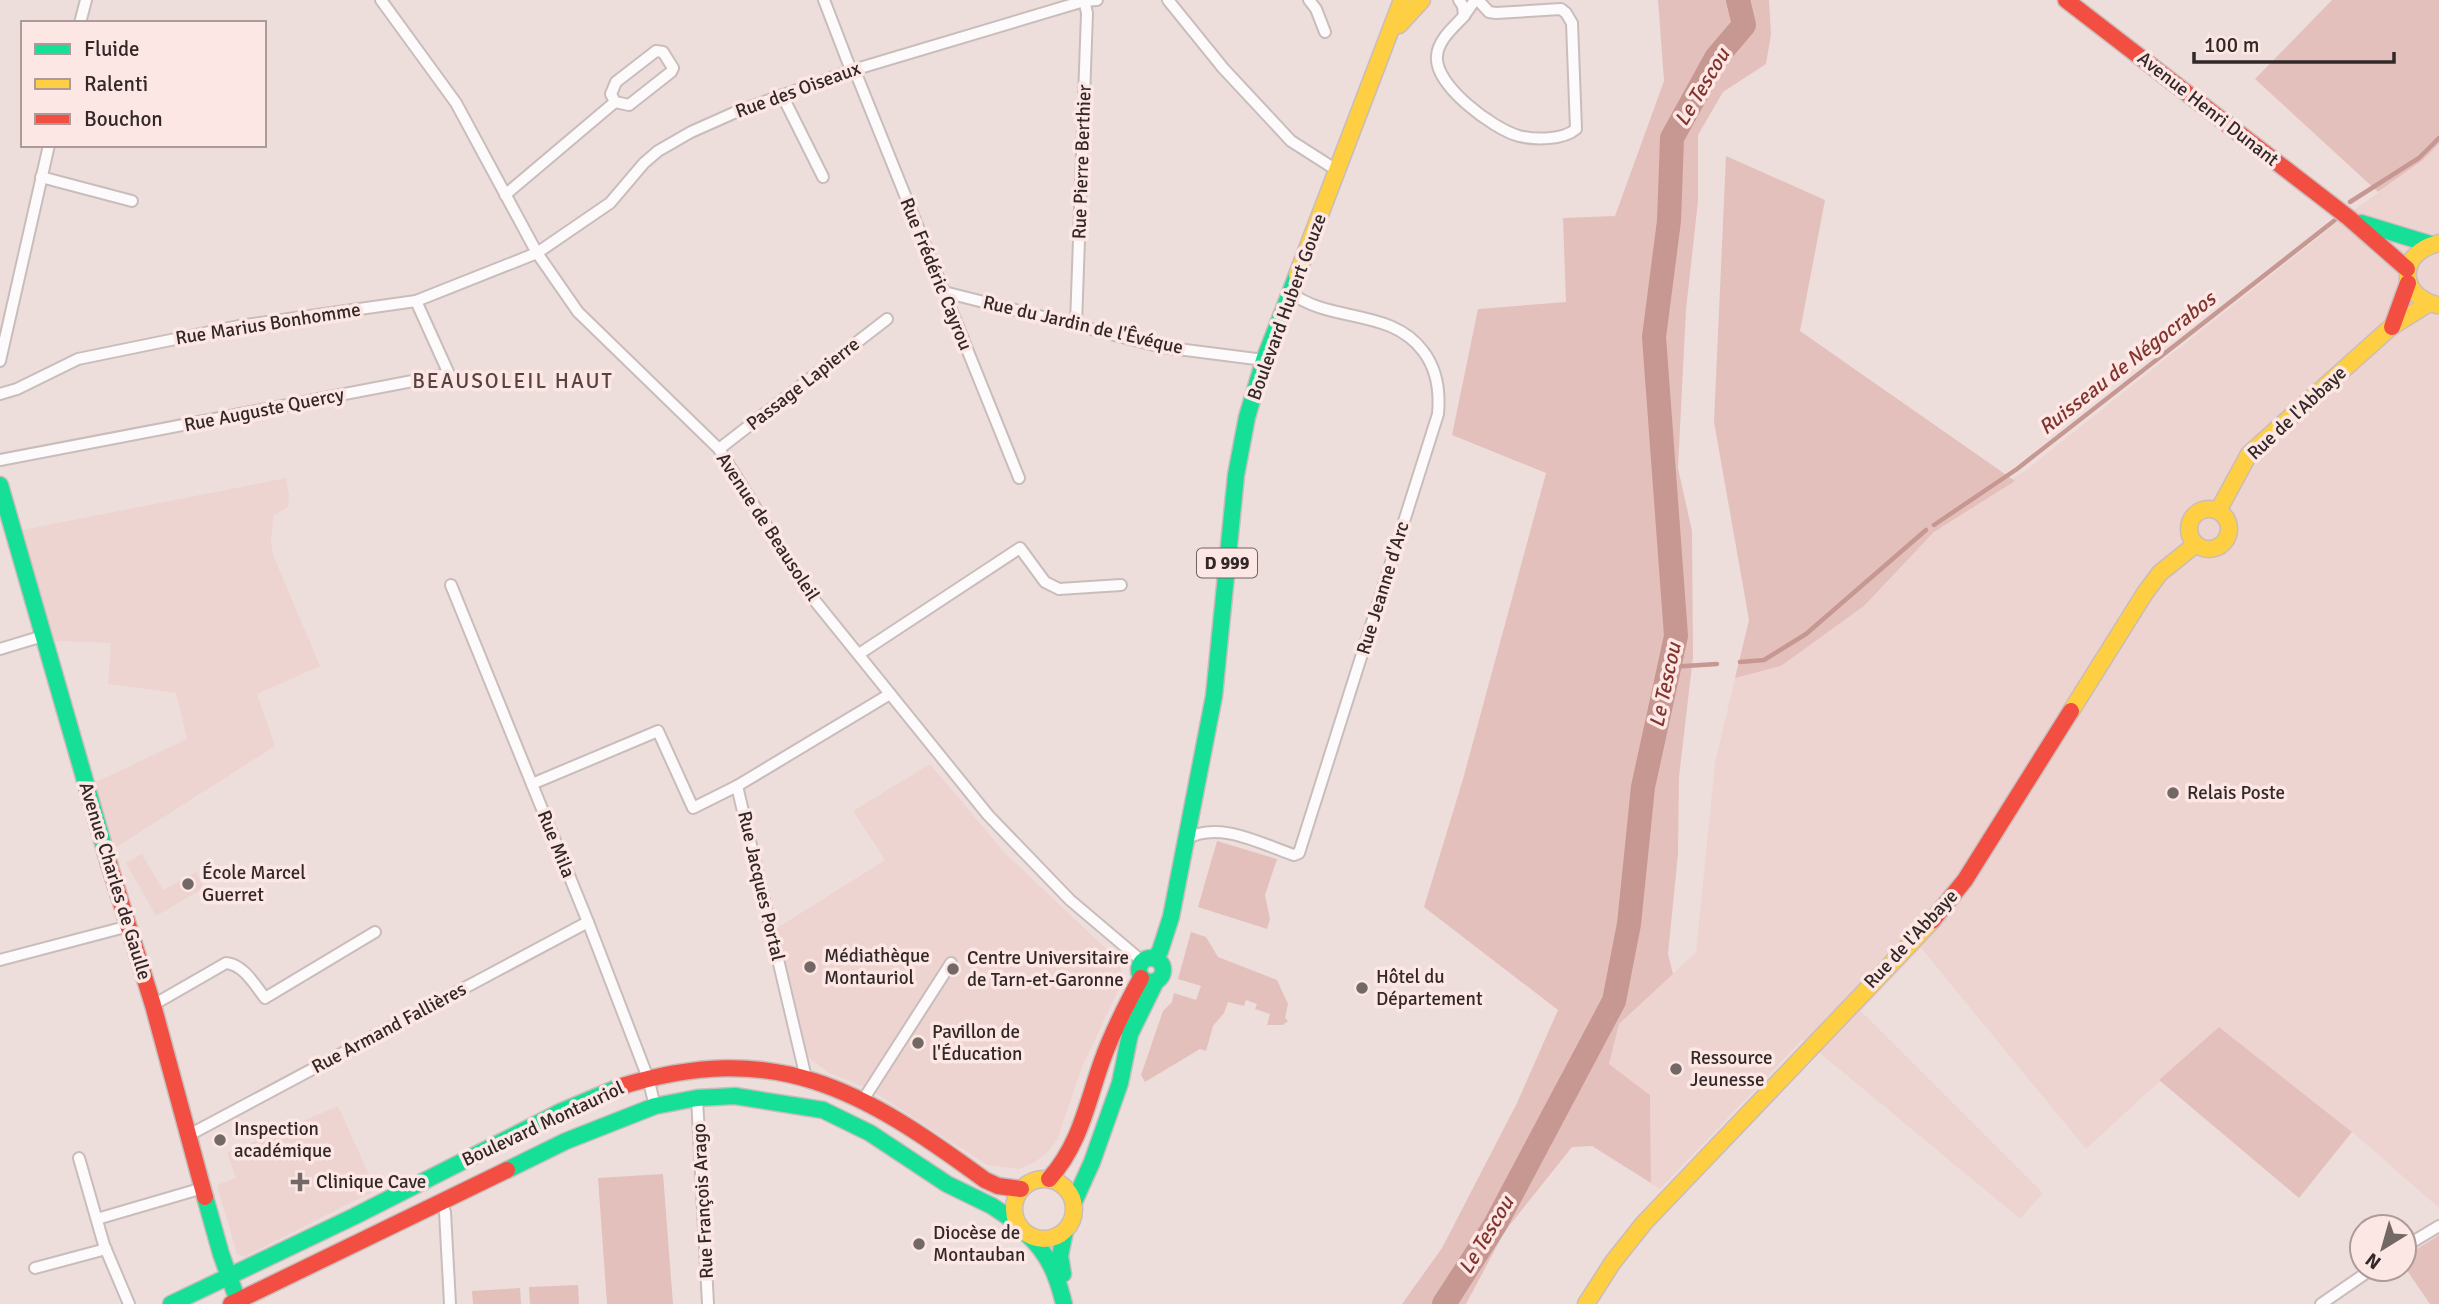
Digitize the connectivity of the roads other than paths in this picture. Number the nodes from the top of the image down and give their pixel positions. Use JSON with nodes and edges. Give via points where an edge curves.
{"nodes":[{"id":1,"x":86,"y":0,"type":"edge"},
{"id":2,"x":381,"y":0,"type":"edge"},
{"id":3,"x":824,"y":0,"type":"edge"},
{"id":4,"x":1097,"y":0,"type":"edge"},
{"id":5,"x":1168,"y":0,"type":"edge"},
{"id":6,"x":1309,"y":0,"type":"edge"},
{"id":7,"x":1402,"y":0,"type":"edge"},
{"id":8,"x":1422,"y":0,"type":"edge"},
{"id":9,"x":1459,"y":0,"type":"edge"},
{"id":10,"x":1476,"y":0,"type":"edge"},
{"id":11,"x":2066,"y":0,"type":"edge"},
{"id":12,"x":1084,"y":1,"type":"edge"},
{"id":13,"x":1464,"y":16,"type":"junction"},
{"id":14,"x":81,"y":21,"type":"edge"},
{"id":15,"x":1325,"y":32,"type":"dead end"},
{"id":16,"x":1390,"y":37,"type":"junction"},
{"id":17,"x":853,"y":70,"type":"junction"},
{"id":18,"x":782,"y":95,"type":"junction"},
{"id":19,"x":615,"y":102,"type":"junction"},
{"id":20,"x":48,"y":147,"type":"edge"},
{"id":21,"x":1338,"y":171,"type":"junction"},
{"id":22,"x":41,"y":177,"type":"junction"},
{"id":23,"x":823,"y":177,"type":"dead end"},
{"id":24,"x":505,"y":195,"type":"junction"},
{"id":25,"x":132,"y":201,"type":"dead end"},
{"id":26,"x":2350,"y":218,"type":"junction"},
{"id":27,"x":2435,"y":243,"type":"edge"},
{"id":28,"x":537,"y":253,"type":"junction"},
{"id":29,"x":2408,"y":276,"type":"junction"},
{"id":30,"x":944,"y":292,"type":"junction"},
{"id":31,"x":1291,"y":293,"type":"junction"},
{"id":32,"x":415,"y":301,"type":"junction"},
{"id":33,"x":2433,"y":304,"type":"edge"},
{"id":34,"x":887,"y":319,"type":"dead end"},
{"id":35,"x":2439,"y":320,"type":"edge"},
{"id":36,"x":1076,"y":324,"type":"junction"},
{"id":37,"x":2392,"y":327,"type":"junction"},
{"id":38,"x":1264,"y":360,"type":"junction"},
{"id":39,"x":0,"y":361,"type":"edge"},
{"id":40,"x":0,"y":394,"type":"edge"},
{"id":41,"x":719,"y":449,"type":"junction"},
{"id":42,"x":0,"y":460,"type":"edge"},
{"id":43,"x":1019,"y":478,"type":"dead end"},
{"id":44,"x":0,"y":485,"type":"edge"},
{"id":45,"x":2218,"y":511,"type":"junction"},
{"id":46,"x":2196,"y":544,"type":"junction"},
{"id":47,"x":451,"y":585,"type":"dead end"},
{"id":48,"x":1121,"y":585,"type":"dead end"},
{"id":49,"x":43,"y":636,"type":"junction"},
{"id":50,"x":0,"y":649,"type":"edge"},
{"id":51,"x":859,"y":654,"type":"junction"},
{"id":52,"x":890,"y":694,"type":"junction"},
{"id":53,"x":532,"y":784,"type":"junction"},
{"id":54,"x":737,"y":786,"type":"junction"},
{"id":55,"x":1186,"y":839,"type":"junction"},
{"id":56,"x":588,"y":922,"type":"junction"},
{"id":57,"x":129,"y":926,"type":"junction"},
{"id":58,"x":375,"y":932,"type":"dead end"},
{"id":59,"x":0,"y":960,"type":"edge"},
{"id":60,"x":951,"y":963,"type":"dead end"},
{"id":61,"x":1148,"y":970,"type":"junction"},
{"id":62,"x":153,"y":1005,"type":"junction"},
{"id":63,"x":806,"y":1077,"type":"junction"},
{"id":64,"x":648,"y":1078,"type":"junction"},
{"id":65,"x":697,"y":1098,"type":"junction"},
{"id":66,"x":863,"y":1100,"type":"junction"},
{"id":67,"x":654,"y":1106,"type":"junction"},
{"id":68,"x":189,"y":1135,"type":"junction"},
{"id":69,"x":79,"y":1158,"type":"dead end"},
{"id":70,"x":1049,"y":1179,"type":"junction"},
{"id":71,"x":203,"y":1188,"type":"junction"},
{"id":72,"x":1021,"y":1189,"type":"junction"},
{"id":73,"x":440,"y":1202,"type":"junction"},
{"id":74,"x":1074,"y":1202,"type":"junction"},
{"id":75,"x":99,"y":1219,"type":"junction"},
{"id":76,"x":2439,"y":1226,"type":"edge"},
{"id":77,"x":1022,"y":1228,"type":"junction"},
{"id":78,"x":1065,"y":1231,"type":"junction"},
{"id":79,"x":2418,"y":1239,"type":"edge"},
{"id":80,"x":106,"y":1249,"type":"junction"},
{"id":81,"x":35,"y":1268,"type":"dead end"},
{"id":82,"x":228,"y":1277,"type":"junction"},
{"id":83,"x":2352,"y":1283,"type":"edge"},
{"id":84,"x":236,"y":1303,"type":"edge"},
{"id":85,"x":130,"y":1304,"type":"edge"},
{"id":86,"x":170,"y":1304,"type":"edge"},
{"id":87,"x":450,"y":1304,"type":"edge"},
{"id":88,"x":709,"y":1304,"type":"edge"},
{"id":89,"x":1066,"y":1304,"type":"edge"},
{"id":90,"x":1586,"y":1304,"type":"edge"},
{"id":91,"x":2322,"y":1304,"type":"edge"}],
"edges":[{"from":1,"to":14,"type":"street"},
{"from":2,"to":24,"type":"street","name":"Avenue de Beausoleil","via":[[456,103]]},
{"from":3,"to":17,"type":"street","name":"Rue Frédéric Cayrou"},
{"from":4,"to":12,"type":"street","name":"Rue des Oiseaux"},
{"from":5,"to":21,"type":"street","via":[[1291,141]]},
{"from":6,"to":15,"type":"street"},
{"from":7,"to":16,"type":"main road","name":"Boulevard Hubert Gouze","number":"D 999"},
{"from":8,"to":16,"type":"main road","name":"Boulevard Hubert Gouze","number":"D 999"},
{"from":9,"to":13,"type":"street"},
{"from":10,"to":13,"type":"street"},
{"from":10,"to":13,"type":"street","via":[[1489,12],[1561,9],[1566,13],[1572,23],[1576,129],[1562,136],[1516,135],[1455,93],[1441,76],[1438,49]]},
{"from":11,"to":26,"type":"main road","name":"Avenue Henri Dunant"},
{"from":12,"to":17,"type":"street","name":"Rue des Oiseaux"},
{"from":12,"to":36,"type":"street","name":"Rue Pierre Berthier"},
{"from":16,"to":21,"type":"main road","name":"Boulevard Hubert Gouze","number":"D 999"},
{"from":17,"to":18,"type":"street","name":"Rue des Oiseaux"},
{"from":17,"to":30,"type":"street","name":"Rue Frédéric Cayrou"},
{"from":18,"to":23,"type":"street"},
{"from":18,"to":28,"type":"street","name":"Rue des Oiseaux","via":[[724,117],[658,151],[610,203]]},
{"from":19,"to":19,"type":"street","via":[[629,105],[671,72],[663,52],[656,51],[616,82],[611,94]]},
{"from":19,"to":24,"type":"street"},
{"from":20,"to":22,"type":"street"},
{"from":21,"to":31,"type":"main road","name":"Boulevard Hubert Gouze","number":"D 999"},
{"from":22,"to":25,"type":"street"},
{"from":22,"to":39,"type":"street"},
{"from":24,"to":28,"type":"street","name":"Avenue de Beausoleil"},
{"from":26,"to":27,"type":"main road","name":"Avenue Henri Dunant","via":[[2411,240]]},
{"from":26,"to":29,"type":"main road","name":"Avenue Henri Dunant"},
{"from":27,"to":29,"type":"main road","via":[[2415,253]]},
{"from":28,"to":32,"type":"street","name":"Rue Marius Bonhomme"},
{"from":28,"to":41,"type":"street","name":"Avenue de Beausoleil","via":[[578,312]]},
{"from":29,"to":33,"type":"main road","name":"Avenue Henri Dunant","via":[[2412,292]]},
{"from":29,"to":37,"type":"main road","name":"Rue de l'Abbaye"},
{"from":30,"to":36,"type":"street","name":"Rue du Jardin de l'Êvéque"},
{"from":30,"to":43,"type":"street","name":"Rue Frédéric Cayrou"},
{"from":31,"to":38,"type":"main road","name":"Boulevard Hubert Gouze","number":"D 999"},
{"from":31,"to":55,"type":"street","name":"Rue Jeanne d'Arc","via":[[1307,303],[1376,320],[1410,336],[1431,361],[1438,387],[1438,414],[1299,853],[1222,832],[1197,833]]},
{"from":32,"to":40,"type":"street","name":"Rue Marius Bonhomme","via":[[239,326],[78,359]]},
{"from":32,"to":42,"type":"street","name":"Rue Auguste Quercy","via":[[449,374]]},
{"from":33,"to":35,"type":"main road","name":"Avenue Henri Dunant"},
{"from":33,"to":37,"type":"main road","name":"Rue de l'Abbaye"},
{"from":34,"to":41,"type":"street","name":"Passage Lapierre"},
{"from":36,"to":38,"type":"street","name":"Rue du Jardin de l'Êvéque","via":[[1162,347]]},
{"from":37,"to":45,"type":"main road","name":"Rue de l'Abbaye","via":[[2249,454]]},
{"from":38,"to":55,"type":"main road","name":"Boulevard Hubert Gouze","number":"D 999","via":[[1236,475],[1214,696]]},
{"from":41,"to":51,"type":"street","name":"Avenue de Beausoleil","via":[[807,591]]},
{"from":44,"to":49,"type":"main road","name":"Avenue Charles de Gaulle"},
{"from":45,"to":46,"type":"main road","via":[[2206,510],[2192,519],[2190,535]]},
{"from":45,"to":46,"type":"main road","via":[[2229,525],[2225,541],[2211,549]]},
{"from":46,"to":90,"type":"main road","name":"Rue de l'Abbaye","via":[[2160,573],[2145,593],[1965,880],[1644,1223]]},
{"from":47,"to":53,"type":"street","name":"Rue Mila"},
{"from":48,"to":51,"type":"street","via":[[1059,589],[1045,582],[1020,548]]},
{"from":49,"to":50,"type":"street"},
{"from":49,"to":57,"type":"main road","name":"Avenue Charles de Gaulle"},
{"from":51,"to":52,"type":"street","name":"Avenue de Beausoleil"},
{"from":52,"to":54,"type":"street","name":"Rue Jacques Portal"},
{"from":52,"to":61,"type":"street","name":"Avenue de Beausoleil","via":[[1009,837]]},
{"from":53,"to":54,"type":"street","via":[[658,731],[693,808]]},
{"from":53,"to":56,"type":"street","name":"Rue Mila"},
{"from":54,"to":63,"type":"street","name":"Rue Jacques Portal"},
{"from":55,"to":61,"type":"main road","name":"Boulevard Hubert Gouze","number":"D 999","via":[[1171,917]]},
{"from":56,"to":64,"type":"street","name":"Rue Mila"},
{"from":56,"to":68,"type":"street","name":"Rue Armand Fallières"},
{"from":57,"to":59,"type":"street"},
{"from":57,"to":62,"type":"main road","name":"Avenue Charles de Gaulle"},
{"from":58,"to":62,"type":"street","via":[[265,998],[243,971],[226,963]]},
{"from":60,"to":66,"type":"street"},
{"from":61,"to":70,"type":"main road","name":"Boulevard Hubert Gouze","number":"D 999","via":[[1128,1000],[1101,1062],[1068,1158]]},
{"from":61,"to":74,"type":"main road","name":"Boulevard Hubert Gouze","number":"D 999","via":[[1120,1083]]},
{"from":62,"to":68,"type":"main road","name":"Avenue Charles de Gaulle"},
{"from":63,"to":64,"type":"main road","name":"Boulevard Montauriol","via":[[770,1070],[732,1070]]},
{"from":63,"to":66,"type":"main road","name":"Boulevard Montauriol"},
{"from":64,"to":67,"type":"street","name":"Rue Mila"},
{"from":64,"to":82,"type":"main road","name":"Boulevard Montauriol","via":[[562,1111]]},
{"from":65,"to":67,"type":"main road","name":"Boulevard Montauriol"},
{"from":65,"to":77,"type":"main road","name":"Boulevard Montauriol","via":[[735,1096],[823,1110],[870,1133]]},
{"from":65,"to":88,"type":"street","name":"Rue François Arago"},
{"from":66,"to":72,"type":"main road","name":"Boulevard Montauriol","via":[[985,1180]]},
{"from":67,"to":73,"type":"main road","name":"Boulevard Montauriol","via":[[566,1141]]},
{"from":68,"to":71,"type":"main road","name":"Avenue Charles de Gaulle"},
{"from":69,"to":75,"type":"street"},
{"from":70,"to":72,"type":"main road","via":[[1038,1179]]},
{"from":70,"to":74,"type":"main road","via":[[1065,1186]]},
{"from":71,"to":75,"type":"street"},
{"from":71,"to":82,"type":"main road","name":"Avenue Charles de Gaulle"},
{"from":72,"to":77,"type":"main road","via":[[1013,1211]]},
{"from":73,"to":84,"type":"main road","name":"Boulevard Montauriol"},
{"from":73,"to":87,"type":"street","via":[[445,1212]]},
{"from":74,"to":78,"type":"main road","via":[[1073,1218]]},
{"from":75,"to":80,"type":"street"},
{"from":76,"to":79,"type":"street"},
{"from":77,"to":78,"type":"main road","via":[[1042,1240]]},
{"from":77,"to":89,"type":"main road","name":"Boulevard Montauriol","via":[[1054,1263]]},
{"from":78,"to":89,"type":"main road","via":[[1060,1256]]},
{"from":80,"to":81,"type":"street"},
{"from":80,"to":85,"type":"street"},
{"from":82,"to":84,"type":"main road","name":"Avenue Charles de Gaulle"},
{"from":82,"to":86,"type":"main road","name":"Boulevard Montauriol"},
{"from":83,"to":91,"type":"street"}]}
